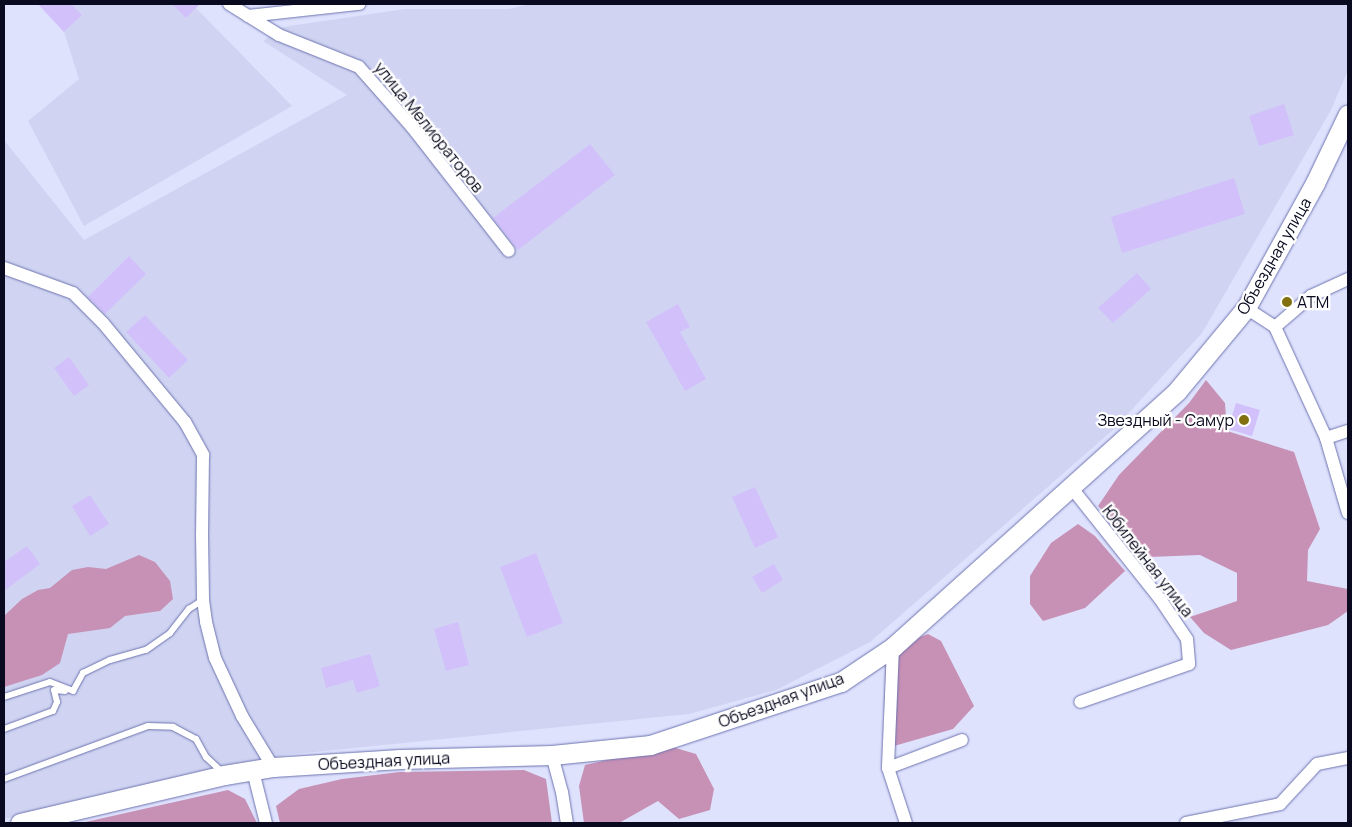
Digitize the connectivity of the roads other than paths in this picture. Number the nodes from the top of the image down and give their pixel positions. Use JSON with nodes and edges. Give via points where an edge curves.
{"nodes":[{"id":1,"x":229,"y":4,"type":"edge"},
{"id":2,"x":359,"y":4,"type":"edge"},
{"id":3,"x":248,"y":16,"type":"junction"},
{"id":4,"x":1348,"y":114,"type":"edge"},
{"id":5,"x":509,"y":251,"type":"dead end"},
{"id":6,"x":4,"y":268,"type":"edge"},
{"id":7,"x":1348,"y":279,"type":"edge"},
{"id":8,"x":1246,"y":308,"type":"junction"},
{"id":9,"x":1275,"y":327,"type":"junction"},
{"id":10,"x":1348,"y":431,"type":"edge"},
{"id":11,"x":1326,"y":438,"type":"junction"},
{"id":12,"x":1070,"y":487,"type":"junction"},
{"id":13,"x":1348,"y":513,"type":"edge"},
{"id":14,"x":203,"y":600,"type":"junction"},
{"id":15,"x":893,"y":647,"type":"junction"},
{"id":16,"x":73,"y":691,"type":"junction"},
{"id":17,"x":4,"y":697,"type":"edge"},
{"id":18,"x":1080,"y":702,"type":"dead end"},
{"id":19,"x":4,"y":729,"type":"edge"},
{"id":20,"x":962,"y":740,"type":"dead end"},
{"id":21,"x":552,"y":755,"type":"junction"},
{"id":22,"x":1348,"y":758,"type":"edge"},
{"id":23,"x":273,"y":768,"type":"junction"},
{"id":24,"x":888,"y":768,"type":"junction"},
{"id":25,"x":253,"y":771,"type":"junction"},
{"id":26,"x":224,"y":775,"type":"junction"},
{"id":27,"x":4,"y":779,"type":"edge"},
{"id":28,"x":20,"y":823,"type":"edge"},
{"id":29,"x":266,"y":823,"type":"edge"},
{"id":30,"x":567,"y":823,"type":"edge"},
{"id":31,"x":906,"y":823,"type":"edge"},
{"id":32,"x":1186,"y":823,"type":"edge"}],
"edges":[{"from":1,"to":3,"type":"street","name":"улица Мелиораторов"},
{"from":2,"to":3,"type":"street"},
{"from":3,"to":5,"type":"street","name":"улица Мелиораторов","via":[[279,35],[359,67],[412,128]]},
{"from":4,"to":8,"type":"main road","name":"Объездная улица","via":[[1315,183]]},
{"from":6,"to":14,"type":"street","via":[[73,293],[103,323],[184,422],[203,454]]},
{"from":7,"to":9,"type":"street","via":[[1311,296]]},
{"from":8,"to":9,"type":"street"},
{"from":8,"to":12,"type":"main road","name":"Объездная улица","via":[[1177,391]]},
{"from":9,"to":11,"type":"street"},
{"from":10,"to":11,"type":"street"},
{"from":11,"to":13,"type":"street"},
{"from":12,"to":15,"type":"main road","name":"Объездная улица"},
{"from":12,"to":18,"type":"street","name":"Юбилейная улица","via":[[1160,599],[1187,639],[1189,664]]},
{"from":14,"to":16,"type":"lane","via":[[189,609],[170,633],[146,650],[110,660],[83,673]]},
{"from":14,"to":23,"type":"street","via":[[215,658],[242,716]]},
{"from":15,"to":21,"type":"main road","name":"Объездная улица","via":[[841,682],[650,745]]},
{"from":15,"to":24,"type":"street"},
{"from":16,"to":17,"type":"lane","via":[[50,682]]},
{"from":16,"to":19,"type":"lane","via":[[54,690],[57,702],[53,712]]},
{"from":20,"to":24,"type":"street"},
{"from":21,"to":23,"type":"main road","name":"Объездная улица","via":[[400,759]]},
{"from":21,"to":30,"type":"street"},
{"from":22,"to":32,"type":"street","via":[[1317,764],[1280,804]]},
{"from":23,"to":25,"type":"main road","name":"Объездная улица"},
{"from":24,"to":31,"type":"street"},
{"from":25,"to":26,"type":"main road","name":"Объездная улица"},
{"from":25,"to":29,"type":"street"},
{"from":26,"to":27,"type":"lane","via":[[206,757],[196,739],[173,727],[148,726]]},
{"from":26,"to":28,"type":"main road","name":"Объездная улица"}]}
